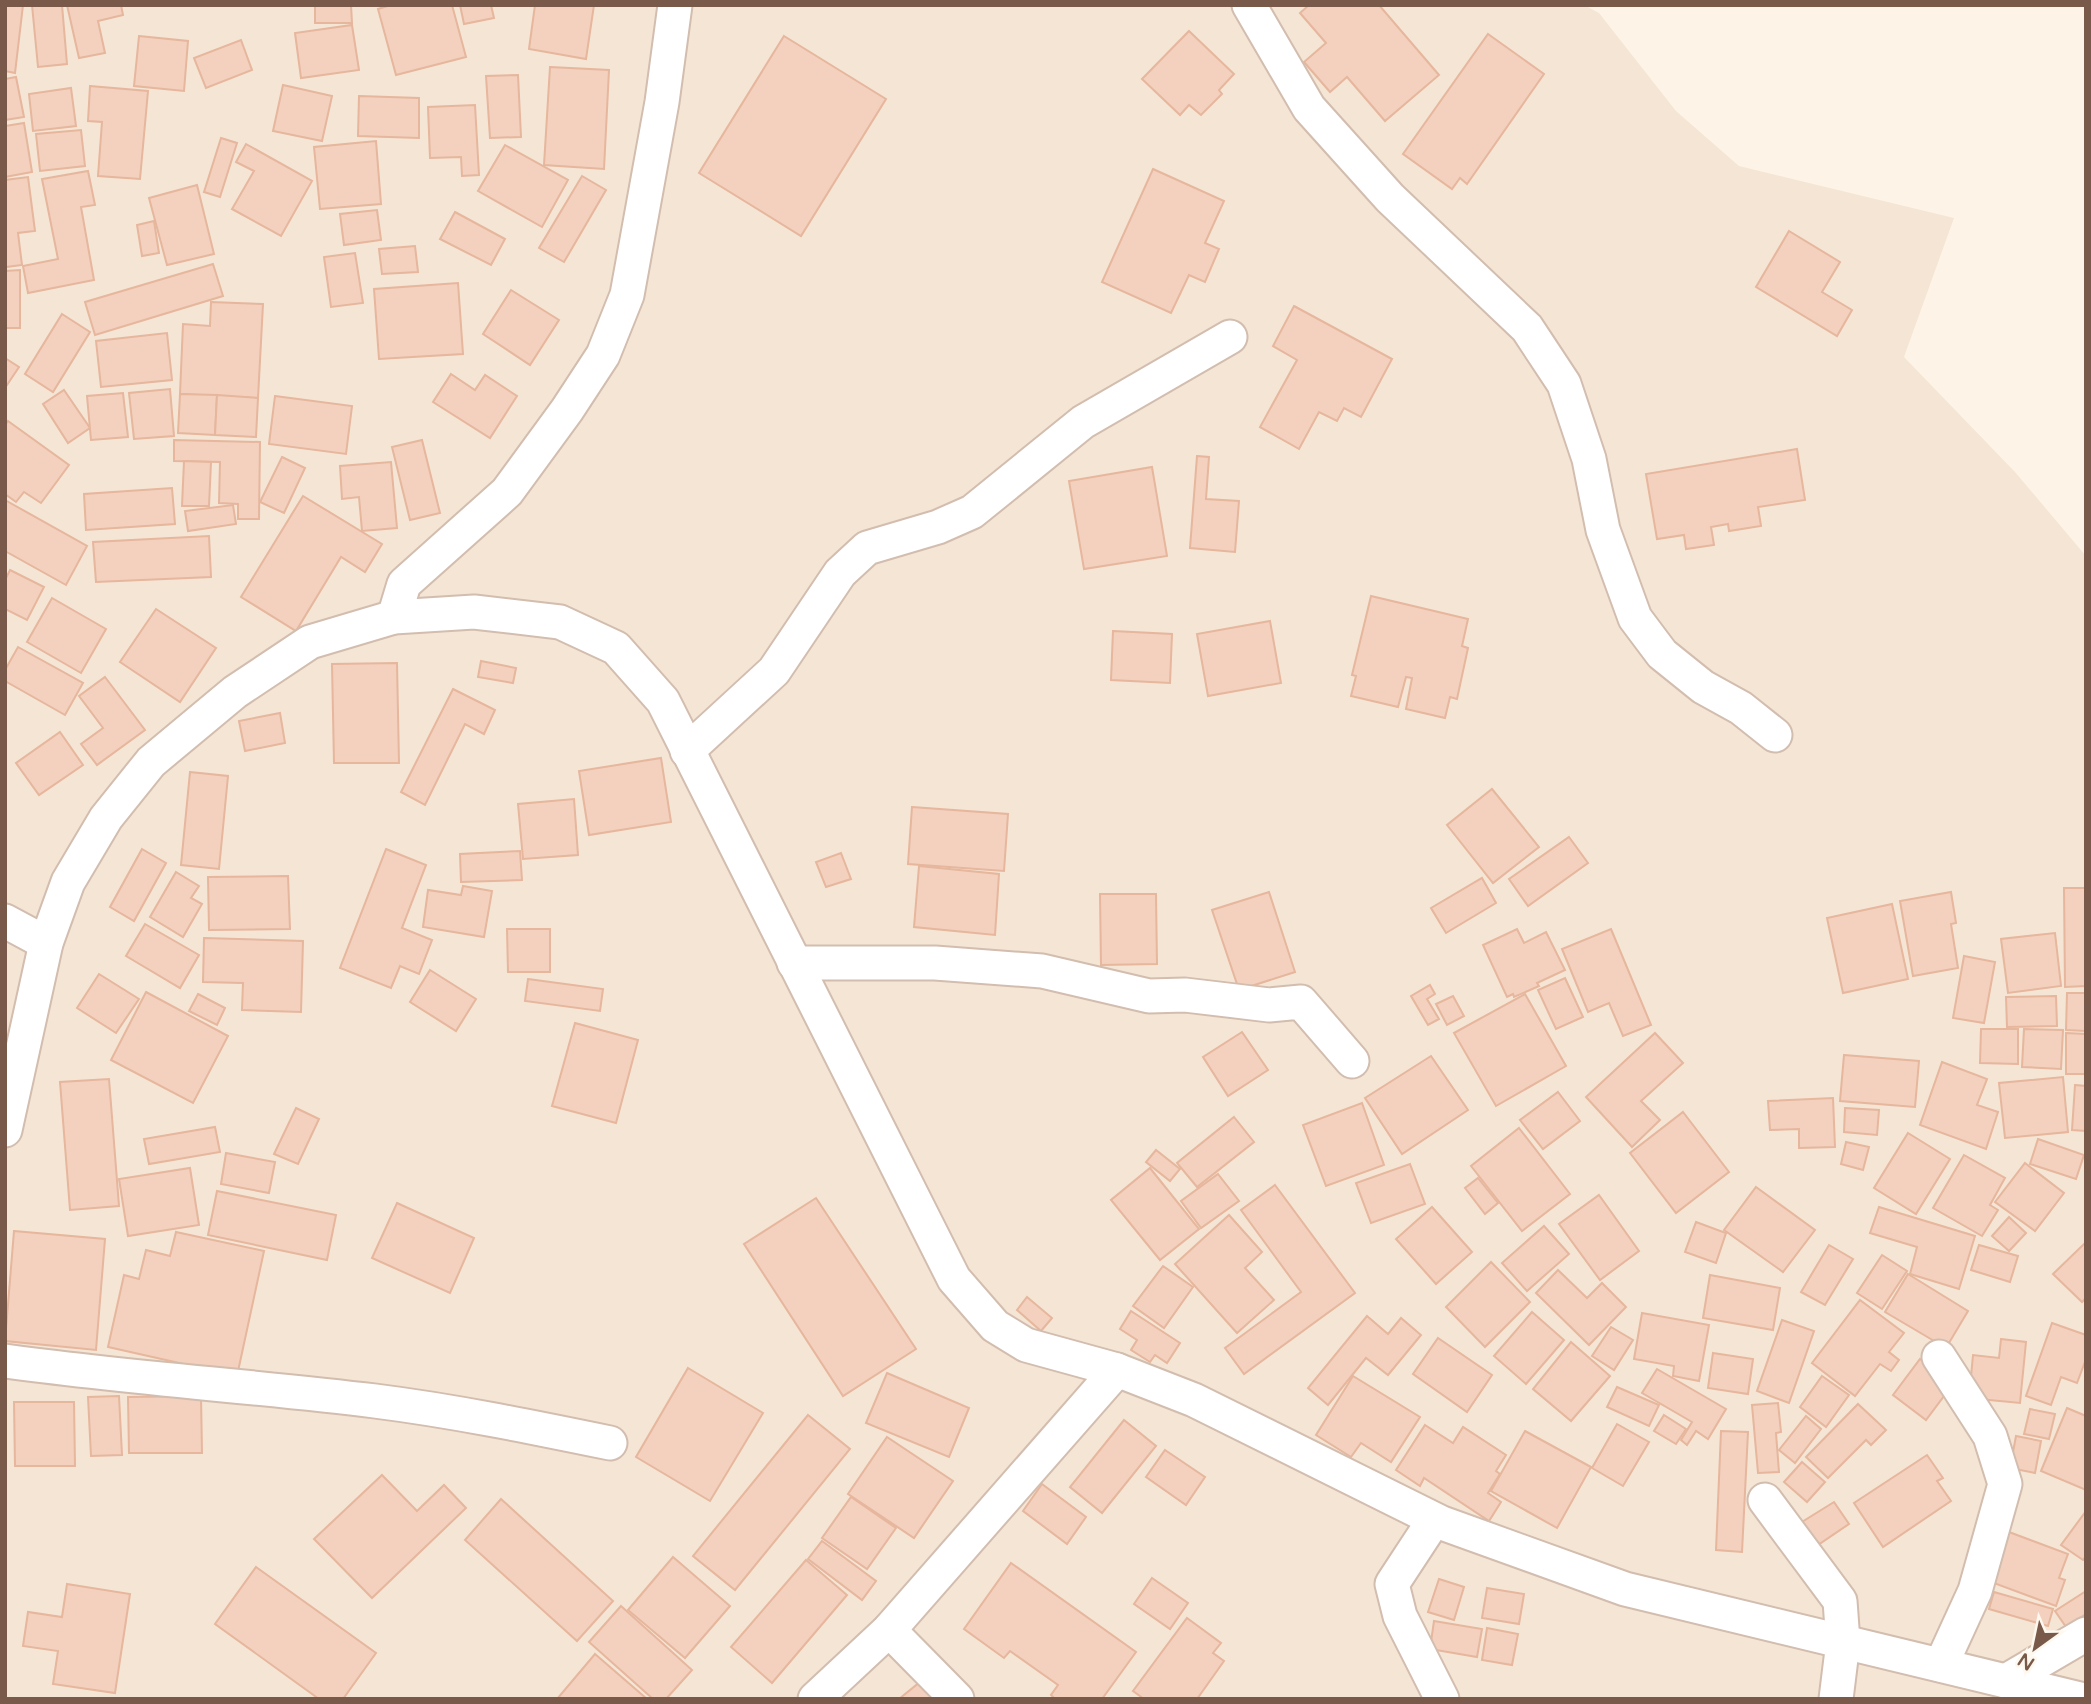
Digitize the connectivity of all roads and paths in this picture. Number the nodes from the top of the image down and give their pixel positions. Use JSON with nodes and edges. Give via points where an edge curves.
{"nodes":[{"id":1,"x":675,"y":5,"type":"edge"},
{"id":2,"x":1250,"y":5,"type":"edge"},
{"id":3,"x":1230,"y":337,"type":"dead end"},
{"id":4,"x":394,"y":617,"type":"junction"},
{"id":5,"x":1775,"y":735,"type":"dead end"},
{"id":6,"x":687,"y":751,"type":"junction"},
{"id":7,"x":5,"y":921,"type":"edge"},
{"id":8,"x":46,"y":943,"type":"junction"},
{"id":9,"x":794,"y":963,"type":"junction"},
{"id":10,"x":1352,"y":1060,"type":"dead end"},
{"id":11,"x":5,"y":1130,"type":"edge"},
{"id":12,"x":1940,"y":1357,"type":"dead end"},
{"id":13,"x":5,"y":1361,"type":"edge"},
{"id":14,"x":1117,"y":1370,"type":"junction"},
{"id":15,"x":610,"y":1443,"type":"dead end"},
{"id":16,"x":1765,"y":1500,"type":"dead end"},
{"id":17,"x":1434,"y":1520,"type":"junction"},
{"id":18,"x":889,"y":1630,"type":"junction"},
{"id":19,"x":2086,"y":1634,"type":"edge"},
{"id":20,"x":1843,"y":1642,"type":"junction"},
{"id":21,"x":1941,"y":1665,"type":"junction"},
{"id":22,"x":2006,"y":1681,"type":"junction"},
{"id":23,"x":815,"y":1699,"type":"edge"},
{"id":24,"x":957,"y":1699,"type":"edge"},
{"id":25,"x":1442,"y":1699,"type":"edge"},
{"id":26,"x":1836,"y":1699,"type":"edge"},
{"id":27,"x":2080,"y":1699,"type":"edge"}],
"edges":[{"from":1,"to":4,"type":"street","via":[[627,295],[603,355],[507,492],[404,584]]},
{"from":2,"to":5,"type":"street","via":[[1309,108],[1390,198],[1527,328],[1564,384],[1589,459],[1603,530],[1634,618],[1662,654]]},
{"from":3,"to":6,"type":"street","via":[[1083,422],[972,512],[867,548],[839,573],[774,671]]},
{"from":4,"to":6,"type":"street","via":[[474,612],[560,622],[615,648],[663,701]]},
{"from":4,"to":8,"type":"street","via":[[310,642],[235,692],[151,762],[106,818],[68,882]]},
{"from":6,"to":9,"type":"street"},
{"from":7,"to":8,"type":"street"},
{"from":8,"to":11,"type":"street"},
{"from":9,"to":10,"type":"street","via":[[935,963],[1042,971],[1149,996],[1185,995],[1269,1005],[1301,1002]]},
{"from":9,"to":14,"type":"street","via":[[954,1279],[995,1326],[1026,1345]]},
{"from":12,"to":21,"type":"street","via":[[1990,1436],[2005,1484],[1975,1591]]},
{"from":13,"to":15,"type":"street","via":[[377,1402]]},
{"from":14,"to":17,"type":"street","via":[[1194,1400]]},
{"from":14,"to":18,"type":"street"},
{"from":16,"to":20,"type":"street","via":[[1840,1601]]},
{"from":17,"to":20,"type":"street","via":[[1625,1589]]},
{"from":17,"to":25,"type":"street","via":[[1392,1584],[1400,1616]]},
{"from":18,"to":23,"type":"street"},
{"from":18,"to":24,"type":"street"},
{"from":19,"to":22,"type":"street"},
{"from":20,"to":21,"type":"street"},
{"from":20,"to":26,"type":"street"},
{"from":21,"to":22,"type":"street"},
{"from":22,"to":27,"type":"street"}]}
